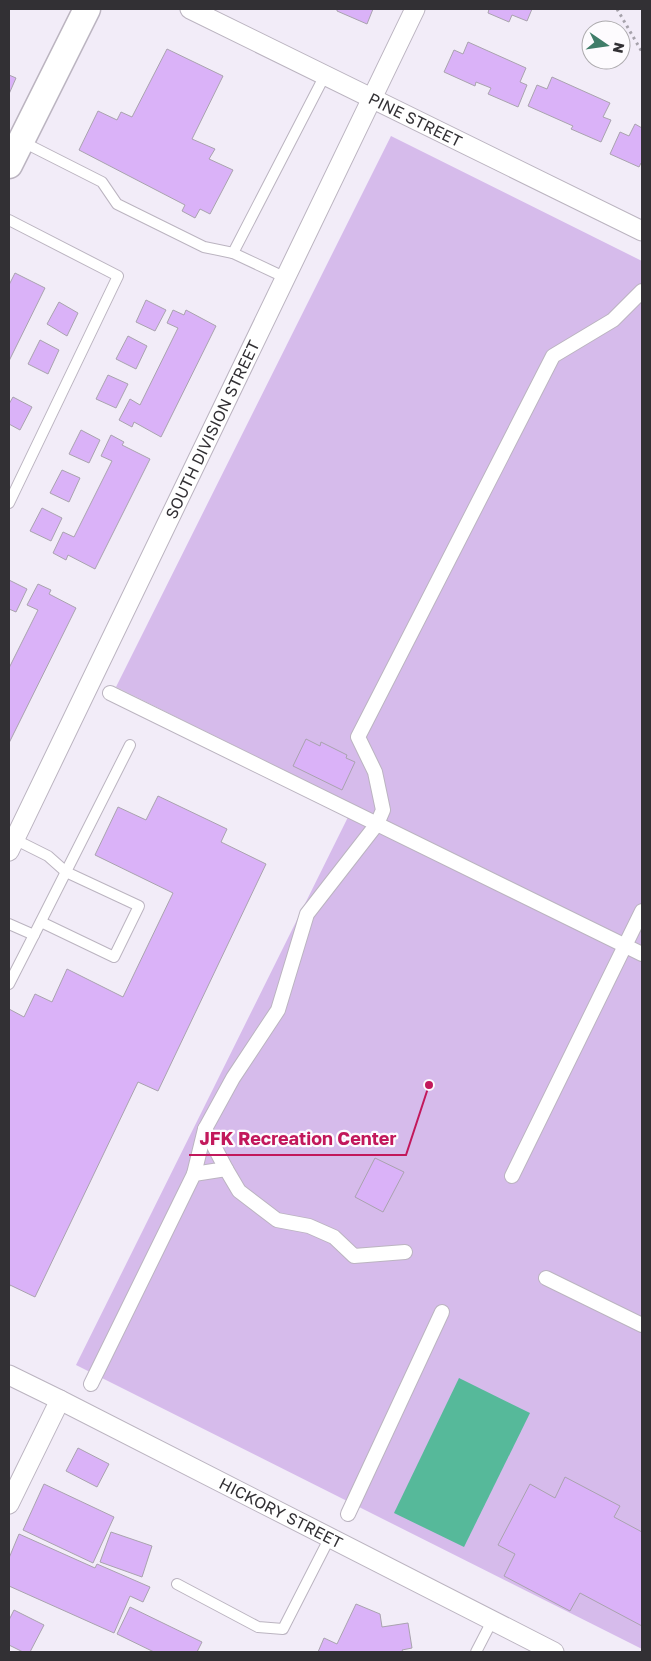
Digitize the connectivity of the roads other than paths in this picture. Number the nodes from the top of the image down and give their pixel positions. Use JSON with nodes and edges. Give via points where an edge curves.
{"nodes":[{"id":1,"x":87,"y":9,"type":"edge"},
{"id":2,"x":190,"y":9,"type":"edge"},
{"id":3,"x":415,"y":9,"type":"edge"},
{"id":4,"x":325,"y":75,"type":"junction"},
{"id":5,"x":371,"y":98,"type":"junction"},
{"id":6,"x":21,"y":141,"type":"junction"},
{"id":7,"x":9,"y":165,"type":"edge"},
{"id":8,"x":9,"y":220,"type":"edge"},
{"id":9,"x":642,"y":231,"type":"edge"},
{"id":10,"x":233,"y":253,"type":"junction"},
{"id":11,"x":284,"y":277,"type":"junction"},
{"id":12,"x":642,"y":291,"type":"edge"},
{"id":13,"x":9,"y":503,"type":"edge"},
{"id":14,"x":110,"y":693,"type":"dead end"},
{"id":15,"x":130,"y":745,"type":"dead end"},
{"id":16,"x":377,"y":824,"type":"junction"},
{"id":17,"x":12,"y":845,"type":"edge"},
{"id":18,"x":66,"y":872,"type":"junction"},
{"id":19,"x":642,"y":911,"type":"edge"},
{"id":20,"x":41,"y":922,"type":"junction"},
{"id":21,"x":9,"y":924,"type":"edge"},
{"id":22,"x":34,"y":935,"type":"junction"},
{"id":23,"x":625,"y":945,"type":"junction"},
{"id":24,"x":642,"y":954,"type":"edge"},
{"id":25,"x":9,"y":984,"type":"edge"},
{"id":26,"x":205,"y":1130,"type":"junction"},
{"id":27,"x":226,"y":1169,"type":"junction"},
{"id":28,"x":194,"y":1174,"type":"junction"},
{"id":29,"x":512,"y":1176,"type":"dead end"},
{"id":30,"x":406,"y":1252,"type":"dead end"},
{"id":31,"x":546,"y":1278,"type":"dead end"},
{"id":32,"x":442,"y":1312,"type":"dead end"},
{"id":33,"x":642,"y":1325,"type":"edge"},
{"id":34,"x":9,"y":1375,"type":"edge"},
{"id":35,"x":91,"y":1384,"type":"dead end"},
{"id":36,"x":60,"y":1400,"type":"junction"},
{"id":37,"x":9,"y":1504,"type":"edge"},
{"id":38,"x":348,"y":1514,"type":"dead end"},
{"id":39,"x":329,"y":1539,"type":"junction"},
{"id":40,"x":177,"y":1584,"type":"dead end"},
{"id":41,"x":492,"y":1621,"type":"junction"},
{"id":42,"x":544,"y":1650,"type":"edge"},
{"id":43,"x":476,"y":1652,"type":"edge"}],
"edges":[{"from":1,"to":6,"type":"main road"},
{"from":2,"to":4,"type":"street","name":"PINE STREET"},
{"from":3,"to":5,"type":"street","name":"SOUTH DIVISION STREET"},
{"from":4,"to":5,"type":"street","name":"PINE STREET"},
{"from":4,"to":10,"type":"lane"},
{"from":5,"to":9,"type":"street","name":"PINE STREET"},
{"from":5,"to":11,"type":"street","name":"SOUTH DIVISION STREET"},
{"from":6,"to":7,"type":"main road"},
{"from":6,"to":10,"type":"lane","via":[[102,182],[118,204],[204,247]]},
{"from":8,"to":13,"type":"lane","via":[[118,276]]},
{"from":10,"to":11,"type":"lane"},
{"from":11,"to":17,"type":"street","name":"SOUTH DIVISION STREET"},
{"from":12,"to":16,"type":"street","via":[[613,320],[553,356],[358,738],[375,772],[383,810]]},
{"from":14,"to":16,"type":"street"},
{"from":15,"to":18,"type":"lane"},
{"from":16,"to":23,"type":"street"},
{"from":16,"to":26,"type":"street","via":[[307,914],[278,1010],[233,1078]]},
{"from":17,"to":18,"type":"lane","via":[[48,856]]},
{"from":18,"to":20,"type":"lane"},
{"from":18,"to":20,"type":"lane","via":[[139,906],[114,957]]},
{"from":19,"to":23,"type":"street"},
{"from":20,"to":22,"type":"lane"},
{"from":21,"to":22,"type":"lane"},
{"from":22,"to":25,"type":"lane"},
{"from":23,"to":24,"type":"street"},
{"from":23,"to":29,"type":"street"},
{"from":26,"to":27,"type":"street"},
{"from":26,"to":28,"type":"street"},
{"from":27,"to":28,"type":"street"},
{"from":27,"to":30,"type":"street","via":[[239,1191],[277,1220],[309,1226],[334,1236],[354,1256]]},
{"from":28,"to":35,"type":"street"},
{"from":31,"to":33,"type":"street"},
{"from":32,"to":38,"type":"street"},
{"from":34,"to":36,"type":"street","name":"HICKORY STREET"},
{"from":36,"to":37,"type":"street"},
{"from":36,"to":39,"type":"street","name":"HICKORY STREET"},
{"from":39,"to":40,"type":"lane","via":[[283,1629],[258,1626]]},
{"from":39,"to":41,"type":"street","name":"HICKORY STREET"},
{"from":41,"to":42,"type":"street","name":"HICKORY STREET"},
{"from":41,"to":43,"type":"lane"}]}
